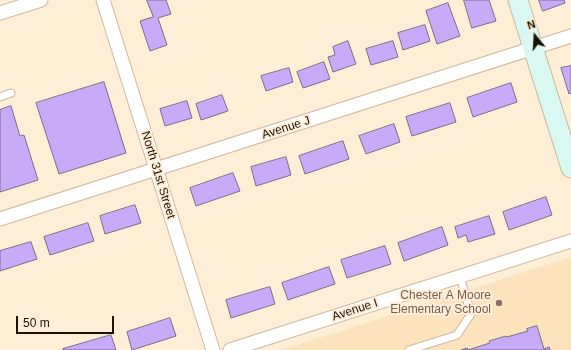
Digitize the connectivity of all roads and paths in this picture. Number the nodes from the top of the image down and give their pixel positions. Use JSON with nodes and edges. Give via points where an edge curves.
{"nodes":[{"id":1,"x":41,"y":0,"type":"edge"},
{"id":2,"x":102,"y":0,"type":"edge"},
{"id":3,"x":518,"y":0,"type":"edge"},
{"id":4,"x":0,"y":13,"type":"edge"},
{"id":5,"x":571,"y":36,"type":"edge"},
{"id":6,"x":533,"y":48,"type":"junction"},
{"id":7,"x":11,"y":93,"type":"dead end"},
{"id":8,"x":0,"y":96,"type":"edge"},
{"id":9,"x":571,"y":168,"type":"edge"},
{"id":10,"x":157,"y":170,"type":"junction"},
{"id":11,"x":0,"y":220,"type":"edge"},
{"id":12,"x":571,"y":241,"type":"edge"},
{"id":13,"x":460,"y":277,"type":"junction"},
{"id":14,"x":213,"y":350,"type":"edge"},
{"id":15,"x":230,"y":350,"type":"edge"},
{"id":16,"x":409,"y":350,"type":"edge"}],
"edges":[{"from":1,"to":4,"type":"street"},
{"from":2,"to":10,"type":"street","name":"North 31st Street"},
{"from":3,"to":6,"type":"street"},
{"from":5,"to":6,"type":"street","name":"Avenue J"},
{"from":6,"to":9,"type":"street"},
{"from":6,"to":10,"type":"street","name":"Avenue J"},
{"from":7,"to":8,"type":"lane"},
{"from":10,"to":11,"type":"street","name":"Avenue J"},
{"from":10,"to":14,"type":"street","name":"North 31st Street"},
{"from":12,"to":13,"type":"street","name":"Avenue I"},
{"from":13,"to":15,"type":"street","name":"Avenue I","via":[[261,343]]},
{"from":13,"to":16,"type":"lane","via":[[471,314],[457,335]]}]}
